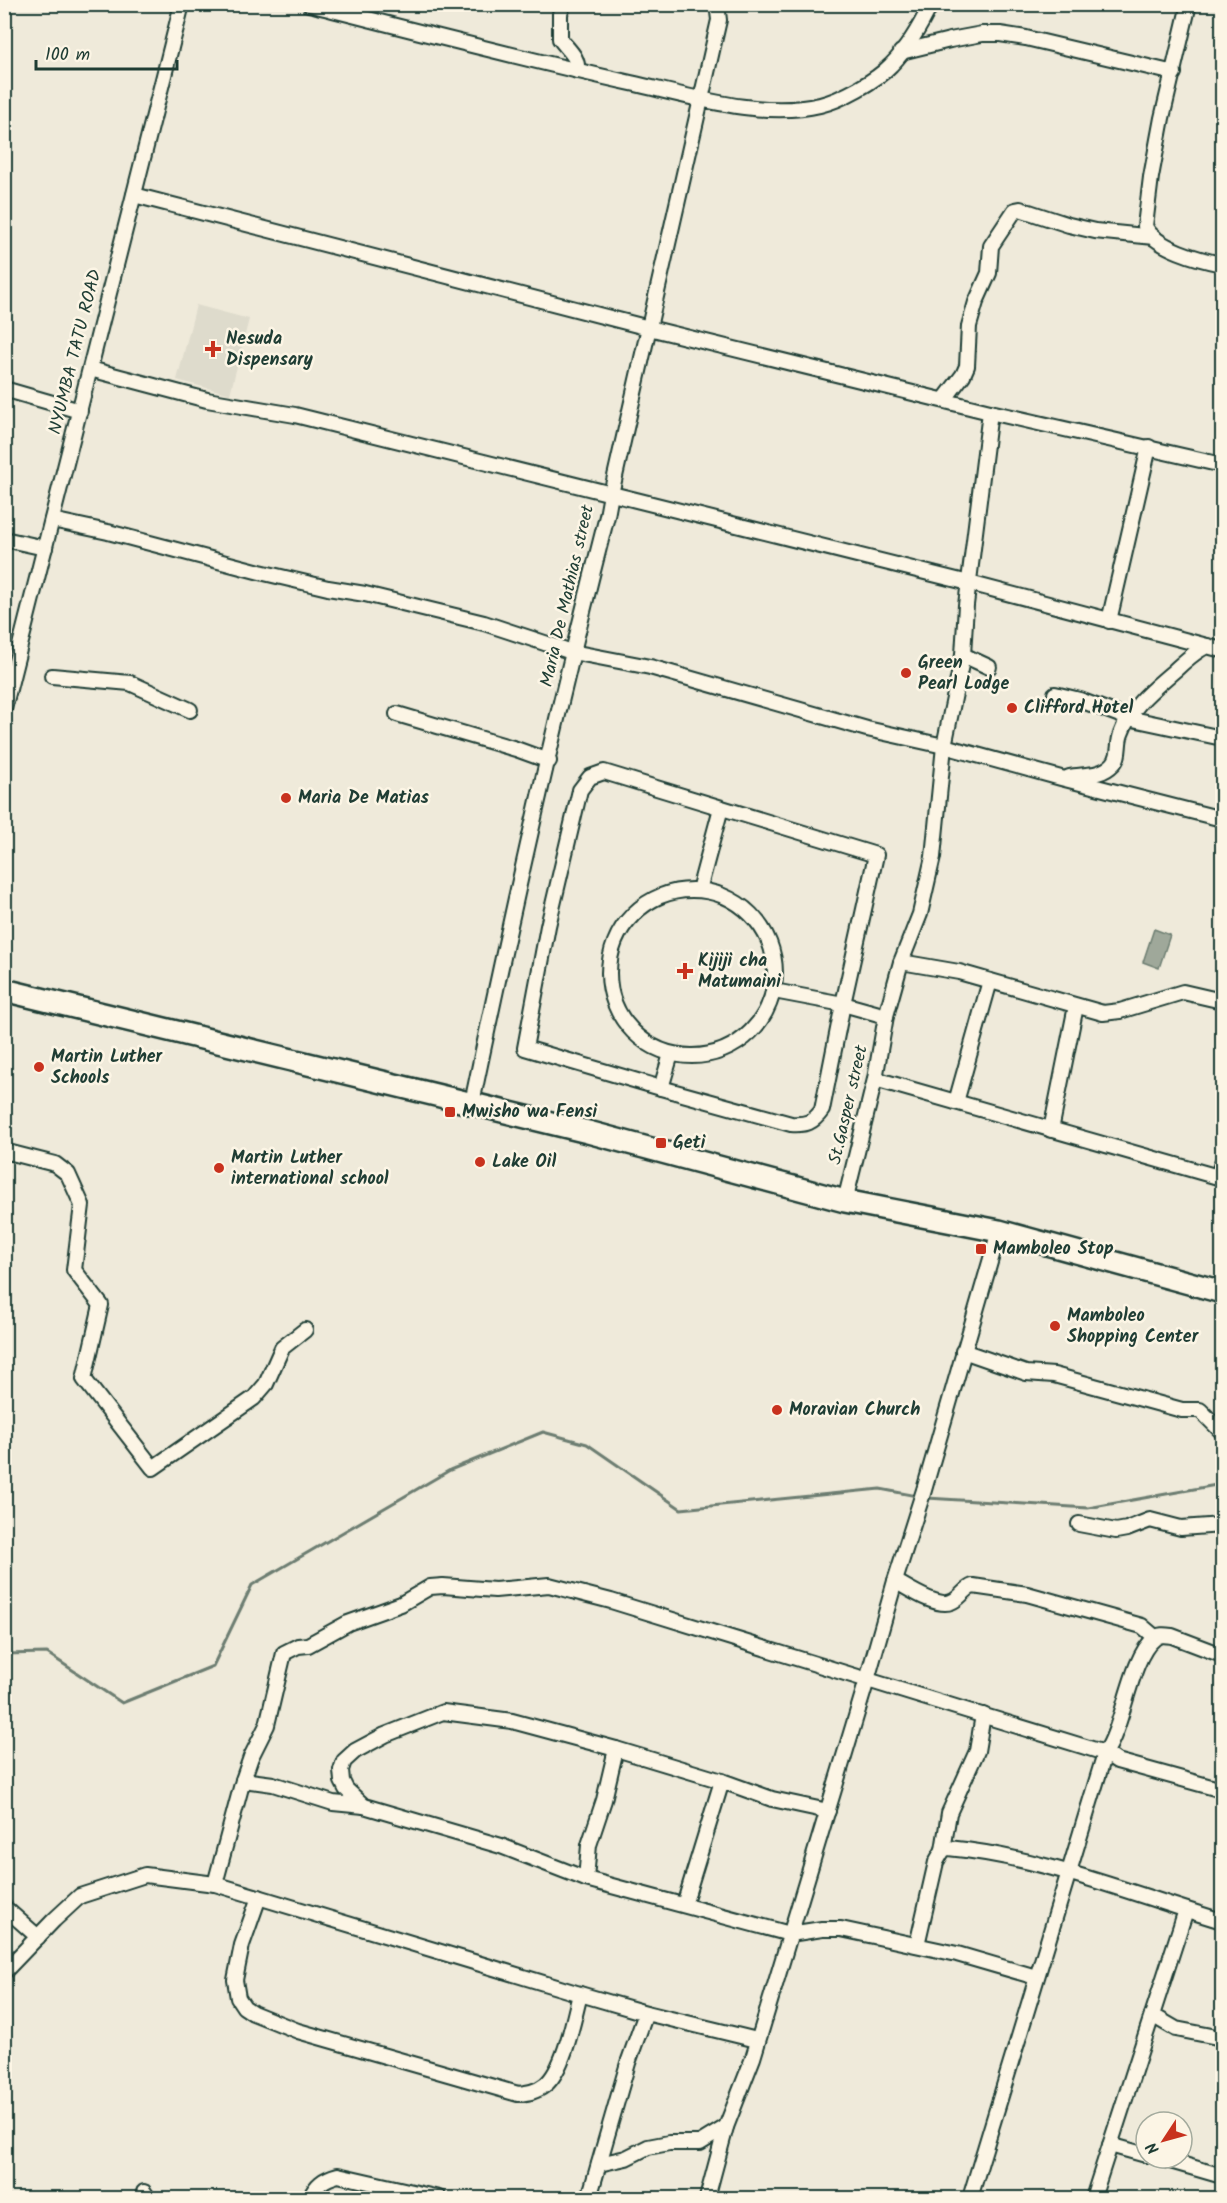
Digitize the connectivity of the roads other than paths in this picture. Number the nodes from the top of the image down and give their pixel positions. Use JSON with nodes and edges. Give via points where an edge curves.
{"nodes":[{"id":1,"x":182,"y":4,"type":"edge"},
{"id":2,"x":563,"y":4,"type":"edge"},
{"id":3,"x":717,"y":4,"type":"edge"},
{"id":4,"x":931,"y":4,"type":"edge"},
{"id":5,"x":1189,"y":4,"type":"edge"},
{"id":6,"x":309,"y":5,"type":"edge"},
{"id":7,"x":901,"y":52,"type":"junction"},
{"id":8,"x":577,"y":71,"type":"junction"},
{"id":9,"x":1174,"y":73,"type":"junction"},
{"id":10,"x":701,"y":99,"type":"junction"},
{"id":11,"x":134,"y":195,"type":"junction"},
{"id":12,"x":1154,"y":237,"type":"junction"},
{"id":13,"x":1222,"y":264,"type":"edge"},
{"id":14,"x":649,"y":328,"type":"junction"},
{"id":15,"x":90,"y":369,"type":"junction"},
{"id":16,"x":4,"y":389,"type":"edge"},
{"id":17,"x":944,"y":400,"type":"junction"},
{"id":18,"x":80,"y":411,"type":"junction"},
{"id":19,"x":990,"y":412,"type":"junction"},
{"id":20,"x":1149,"y":447,"type":"junction"},
{"id":21,"x":1222,"y":465,"type":"edge"},
{"id":22,"x":611,"y":494,"type":"junction"},
{"id":23,"x":52,"y":520,"type":"junction"},
{"id":24,"x":4,"y":539,"type":"edge"},
{"id":25,"x":45,"y":548,"type":"junction"},
{"id":26,"x":969,"y":583,"type":"junction"},
{"id":27,"x":1109,"y":621,"type":"junction"},
{"id":28,"x":1207,"y":646,"type":"junction"},
{"id":29,"x":1222,"y":650,"type":"edge"},
{"id":30,"x":572,"y":652,"type":"junction"},
{"id":31,"x":963,"y":655,"type":"junction"},
{"id":32,"x":988,"y":667,"type":"dead end"},
{"id":33,"x":52,"y":676,"type":"dead end"},
{"id":34,"x":1055,"y":694,"type":"dead end"},
{"id":35,"x":4,"y":708,"type":"edge"},
{"id":36,"x":190,"y":711,"type":"dead end"},
{"id":37,"x":397,"y":714,"type":"dead end"},
{"id":38,"x":1128,"y":718,"type":"junction"},
{"id":39,"x":1222,"y":738,"type":"edge"},
{"id":40,"x":944,"y":746,"type":"junction"},
{"id":41,"x":549,"y":761,"type":"junction"},
{"id":42,"x":1060,"y":778,"type":"junction"},
{"id":43,"x":721,"y":808,"type":"junction"},
{"id":44,"x":1222,"y":819,"type":"edge"},
{"id":45,"x":699,"y":890,"type":"junction"},
{"id":46,"x":901,"y":962,"type":"junction"},
{"id":47,"x":990,"y":981,"type":"junction"},
{"id":48,"x":4,"y":990,"type":"edge"},
{"id":49,"x":774,"y":991,"type":"junction"},
{"id":50,"x":1222,"y":1001,"type":"edge"},
{"id":51,"x":843,"y":1004,"type":"junction"},
{"id":52,"x":1076,"y":1006,"type":"junction"},
{"id":53,"x":886,"y":1016,"type":"junction"},
{"id":54,"x":671,"y":1054,"type":"junction"},
{"id":55,"x":875,"y":1079,"type":"junction"},
{"id":56,"x":661,"y":1088,"type":"junction"},
{"id":57,"x":956,"y":1102,"type":"junction"},
{"id":58,"x":472,"y":1103,"type":"junction"},
{"id":59,"x":1051,"y":1130,"type":"junction"},
{"id":60,"x":4,"y":1151,"type":"edge"},
{"id":61,"x":1222,"y":1163,"type":"edge"},
{"id":62,"x":845,"y":1201,"type":"junction"},
{"id":63,"x":999,"y":1231,"type":"junction"},
{"id":64,"x":1222,"y":1292,"type":"edge"},
{"id":65,"x":305,"y":1330,"type":"dead end"},
{"id":66,"x":963,"y":1351,"type":"junction"},
{"id":67,"x":1222,"y":1432,"type":"edge"},
{"id":68,"x":1079,"y":1524,"type":"dead end"},
{"id":69,"x":1222,"y":1525,"type":"edge"},
{"id":70,"x":895,"y":1581,"type":"junction"},
{"id":71,"x":1155,"y":1637,"type":"junction"},
{"id":72,"x":1222,"y":1655,"type":"edge"},
{"id":73,"x":867,"y":1680,"type":"junction"},
{"id":74,"x":983,"y":1715,"type":"junction"},
{"id":75,"x":616,"y":1749,"type":"junction"},
{"id":76,"x":1105,"y":1753,"type":"junction"},
{"id":77,"x":243,"y":1780,"type":"junction"},
{"id":78,"x":722,"y":1781,"type":"junction"},
{"id":79,"x":1222,"y":1790,"type":"edge"},
{"id":80,"x":364,"y":1806,"type":"junction"},
{"id":81,"x":828,"y":1811,"type":"junction"},
{"id":82,"x":943,"y":1850,"type":"junction"},
{"id":83,"x":1068,"y":1872,"type":"junction"},
{"id":84,"x":586,"y":1879,"type":"junction"},
{"id":85,"x":215,"y":1884,"type":"junction"},
{"id":86,"x":259,"y":1897,"type":"junction"},
{"id":87,"x":684,"y":1905,"type":"junction"},
{"id":88,"x":4,"y":1907,"type":"edge"},
{"id":89,"x":1186,"y":1910,"type":"junction"},
{"id":90,"x":1222,"y":1922,"type":"edge"},
{"id":91,"x":790,"y":1934,"type":"junction"},
{"id":92,"x":38,"y":1937,"type":"junction"},
{"id":93,"x":917,"y":1945,"type":"junction"},
{"id":94,"x":4,"y":1972,"type":"edge"},
{"id":95,"x":1036,"y":1977,"type":"junction"},
{"id":96,"x":580,"y":1994,"type":"junction"},
{"id":97,"x":646,"y":2013,"type":"junction"},
{"id":98,"x":1152,"y":2015,"type":"junction"},
{"id":99,"x":1222,"y":2038,"type":"edge"},
{"id":100,"x":758,"y":2040,"type":"junction"},
{"id":101,"x":726,"y":2127,"type":"junction"},
{"id":102,"x":1110,"y":2145,"type":"junction"},
{"id":103,"x":1134,"y":2152,"type":"edge"},
{"id":104,"x":599,"y":2164,"type":"junction"},
{"id":105,"x":1194,"y":2168,"type":"edge"},
{"id":106,"x":1222,"y":2176,"type":"edge"},
{"id":107,"x":310,"y":2199,"type":"edge"},
{"id":108,"x":439,"y":2199,"type":"edge"},
{"id":109,"x":589,"y":2199,"type":"edge"},
{"id":110,"x":706,"y":2199,"type":"edge"},
{"id":111,"x":970,"y":2199,"type":"edge"},
{"id":112,"x":1093,"y":2199,"type":"edge"}],
"edges":[{"from":1,"to":11,"type":"street","name":"NYUMBA TATU ROAD"},
{"from":2,"to":8,"type":"street","via":[[560,39],[576,58]]},
{"from":3,"to":10,"type":"street","name":"Maria De Mathias street","via":[[719,20]]},
{"from":4,"to":7,"type":"street"},
{"from":5,"to":9,"type":"street"},
{"from":6,"to":8,"type":"street"},
{"from":7,"to":9,"type":"street","via":[[982,34],[1000,34]]},
{"from":7,"to":10,"type":"street","via":[[879,75],[819,105],[786,109],[733,106]]},
{"from":8,"to":10,"type":"street"},
{"from":9,"to":12,"type":"street","via":[[1145,217],[1147,230]]},
{"from":10,"to":14,"type":"street","name":"Maria De Mathias street"},
{"from":11,"to":14,"type":"street"},
{"from":11,"to":15,"type":"street","name":"NYUMBA TATU ROAD"},
{"from":12,"to":13,"type":"street","via":[[1197,259]]},
{"from":12,"to":17,"type":"street","via":[[1095,231],[1015,210],[991,246],[989,273],[969,326],[967,366]]},
{"from":14,"to":17,"type":"street"},
{"from":14,"to":22,"type":"street","name":"Maria De Mathias street"},
{"from":15,"to":18,"type":"street","name":"NYUMBA TATU ROAD"},
{"from":15,"to":22,"type":"street","via":[[207,400],[295,415]]},
{"from":16,"to":18,"type":"street"},
{"from":17,"to":19,"type":"street"},
{"from":18,"to":23,"type":"street","name":"NYUMBA TATU ROAD"},
{"from":19,"to":20,"type":"street"},
{"from":19,"to":26,"type":"street","name":"St.Gasper street"},
{"from":20,"to":21,"type":"street"},
{"from":20,"to":27,"type":"street"},
{"from":22,"to":26,"type":"street"},
{"from":22,"to":30,"type":"street","name":"Maria De Mathias street"},
{"from":23,"to":25,"type":"street","name":"NYUMBA TATU ROAD"},
{"from":23,"to":30,"type":"street","via":[[484,624]]},
{"from":24,"to":25,"type":"street"},
{"from":25,"to":35,"type":"street","name":"NYUMBA TATU ROAD"},
{"from":26,"to":27,"type":"street"},
{"from":26,"to":31,"type":"street","name":"St.Gasper street"},
{"from":27,"to":28,"type":"street"},
{"from":28,"to":29,"type":"street"},
{"from":28,"to":38,"type":"street","via":[[1152,688]]},
{"from":30,"to":40,"type":"street","via":[[650,667],[867,729]]},
{"from":30,"to":41,"type":"street","name":"Maria De Mathias street"},
{"from":31,"to":32,"type":"street"},
{"from":31,"to":40,"type":"street","name":"St.Gasper street"},
{"from":33,"to":36,"type":"street","via":[[130,683]]},
{"from":34,"to":38,"type":"street"},
{"from":37,"to":41,"type":"street"},
{"from":38,"to":39,"type":"street"},
{"from":38,"to":42,"type":"street","via":[[1112,766],[1098,774]]},
{"from":40,"to":42,"type":"street"},
{"from":40,"to":46,"type":"street","name":"St.Gasper street","via":[[933,856],[920,914]]},
{"from":41,"to":58,"type":"street","name":"Maria De Mathias street"},
{"from":42,"to":44,"type":"street"},
{"from":43,"to":45,"type":"street"},
{"from":43,"to":51,"type":"street","via":[[876,855]]},
{"from":43,"to":56,"type":"street","via":[[604,772],[590,777],[580,790],[549,926],[525,1048]]},
{"from":45,"to":49,"type":"street","via":[[727,897],[750,913],[767,936],[775,963]]},
{"from":45,"to":54,"type":"street","via":[[677,891],[637,910],[622,927],[609,970],[620,1013],[633,1031]]},
{"from":46,"to":47,"type":"street"},
{"from":46,"to":53,"type":"street","name":"St.Gasper street"},
{"from":47,"to":52,"type":"street"},
{"from":47,"to":57,"type":"street"},
{"from":48,"to":58,"type":"highway"},
{"from":49,"to":51,"type":"street"},
{"from":49,"to":54,"type":"street","via":[[758,1026],[728,1049],[709,1055]]},
{"from":50,"to":52,"type":"street","via":[[1183,992],[1110,1013]]},
{"from":51,"to":53,"type":"street"},
{"from":51,"to":56,"type":"street","via":[[822,1110],[805,1125]]},
{"from":52,"to":59,"type":"street"},
{"from":53,"to":55,"type":"street","name":"St.Gasper street"},
{"from":54,"to":56,"type":"street"},
{"from":55,"to":57,"type":"street"},
{"from":55,"to":62,"type":"street","name":"St.Gasper street"},
{"from":57,"to":59,"type":"street"},
{"from":58,"to":62,"type":"highway"},
{"from":59,"to":61,"type":"street","via":[[1218,1178]]},
{"from":60,"to":65,"type":"street","via":[[55,1164],[68,1174],[82,1205],[74,1270],[101,1305],[84,1379],[153,1468],[254,1398],[266,1384],[282,1348]]},
{"from":62,"to":63,"type":"highway"},
{"from":63,"to":64,"type":"highway"},
{"from":63,"to":66,"type":"street"},
{"from":66,"to":67,"type":"street","via":[[1026,1373],[1054,1375],[1182,1410],[1200,1410]]},
{"from":66,"to":70,"type":"street"},
{"from":68,"to":69,"type":"street","via":[[1116,1531],[1150,1520],[1181,1528]]},
{"from":70,"to":71,"type":"street","via":[[945,1604],[974,1586],[1027,1594],[1142,1626]]},
{"from":70,"to":73,"type":"street"},
{"from":71,"to":72,"type":"street","via":[[1172,1636]]},
{"from":71,"to":76,"type":"street","via":[[1143,1655]]},
{"from":73,"to":74,"type":"street"},
{"from":73,"to":77,"type":"street","via":[[549,1585],[495,1590],[430,1587],[401,1604],[284,1653],[267,1725]]},
{"from":73,"to":81,"type":"street"},
{"from":74,"to":76,"type":"street"},
{"from":74,"to":82,"type":"street","via":[[977,1752],[949,1813]]},
{"from":75,"to":78,"type":"street"},
{"from":75,"to":80,"type":"street","via":[[512,1721],[443,1712],[384,1735],[344,1761],[342,1781]]},
{"from":75,"to":84,"type":"street","via":[[589,1845]]},
{"from":76,"to":79,"type":"street","via":[[1117,1761]]},
{"from":76,"to":83,"type":"street"},
{"from":77,"to":80,"type":"street","via":[[273,1784],[333,1803]]},
{"from":77,"to":85,"type":"street"},
{"from":78,"to":81,"type":"street","via":[[772,1800]]},
{"from":78,"to":87,"type":"street"},
{"from":80,"to":84,"type":"street","via":[[501,1846]]},
{"from":81,"to":91,"type":"street"},
{"from":82,"to":83,"type":"street","via":[[984,1852]]},
{"from":82,"to":93,"type":"street","via":[[936,1862]]},
{"from":83,"to":89,"type":"street"},
{"from":83,"to":95,"type":"street"},
{"from":84,"to":87,"type":"street"},
{"from":85,"to":86,"type":"street"},
{"from":85,"to":92,"type":"street","via":[[145,1875],[123,1881],[80,1896]]},
{"from":86,"to":96,"type":"street"},
{"from":86,"to":96,"type":"street","via":[[242,1945],[235,1980],[238,1998],[254,2013],[298,2031],[518,2094],[535,2092],[547,2084],[558,2064],[571,2033]]},
{"from":87,"to":91,"type":"street"},
{"from":88,"to":92,"type":"street"},
{"from":89,"to":90,"type":"street"},
{"from":89,"to":98,"type":"street"},
{"from":91,"to":93,"type":"street","via":[[841,1929]]},
{"from":91,"to":100,"type":"street"},
{"from":92,"to":94,"type":"street"},
{"from":93,"to":95,"type":"street"},
{"from":95,"to":111,"type":"street"},
{"from":96,"to":97,"type":"street"},
{"from":97,"to":100,"type":"street"},
{"from":97,"to":104,"type":"street"},
{"from":98,"to":99,"type":"street","via":[[1176,2029]]},
{"from":98,"to":102,"type":"street"},
{"from":100,"to":101,"type":"street"},
{"from":101,"to":104,"type":"street","via":[[700,2143],[669,2142]]},
{"from":101,"to":110,"type":"street"},
{"from":102,"to":103,"type":"street"},
{"from":102,"to":112,"type":"street"},
{"from":104,"to":109,"type":"street"},
{"from":105,"to":106,"type":"street"},
{"from":107,"to":108,"type":"street","via":[[316,2186],[338,2175]]}]}
